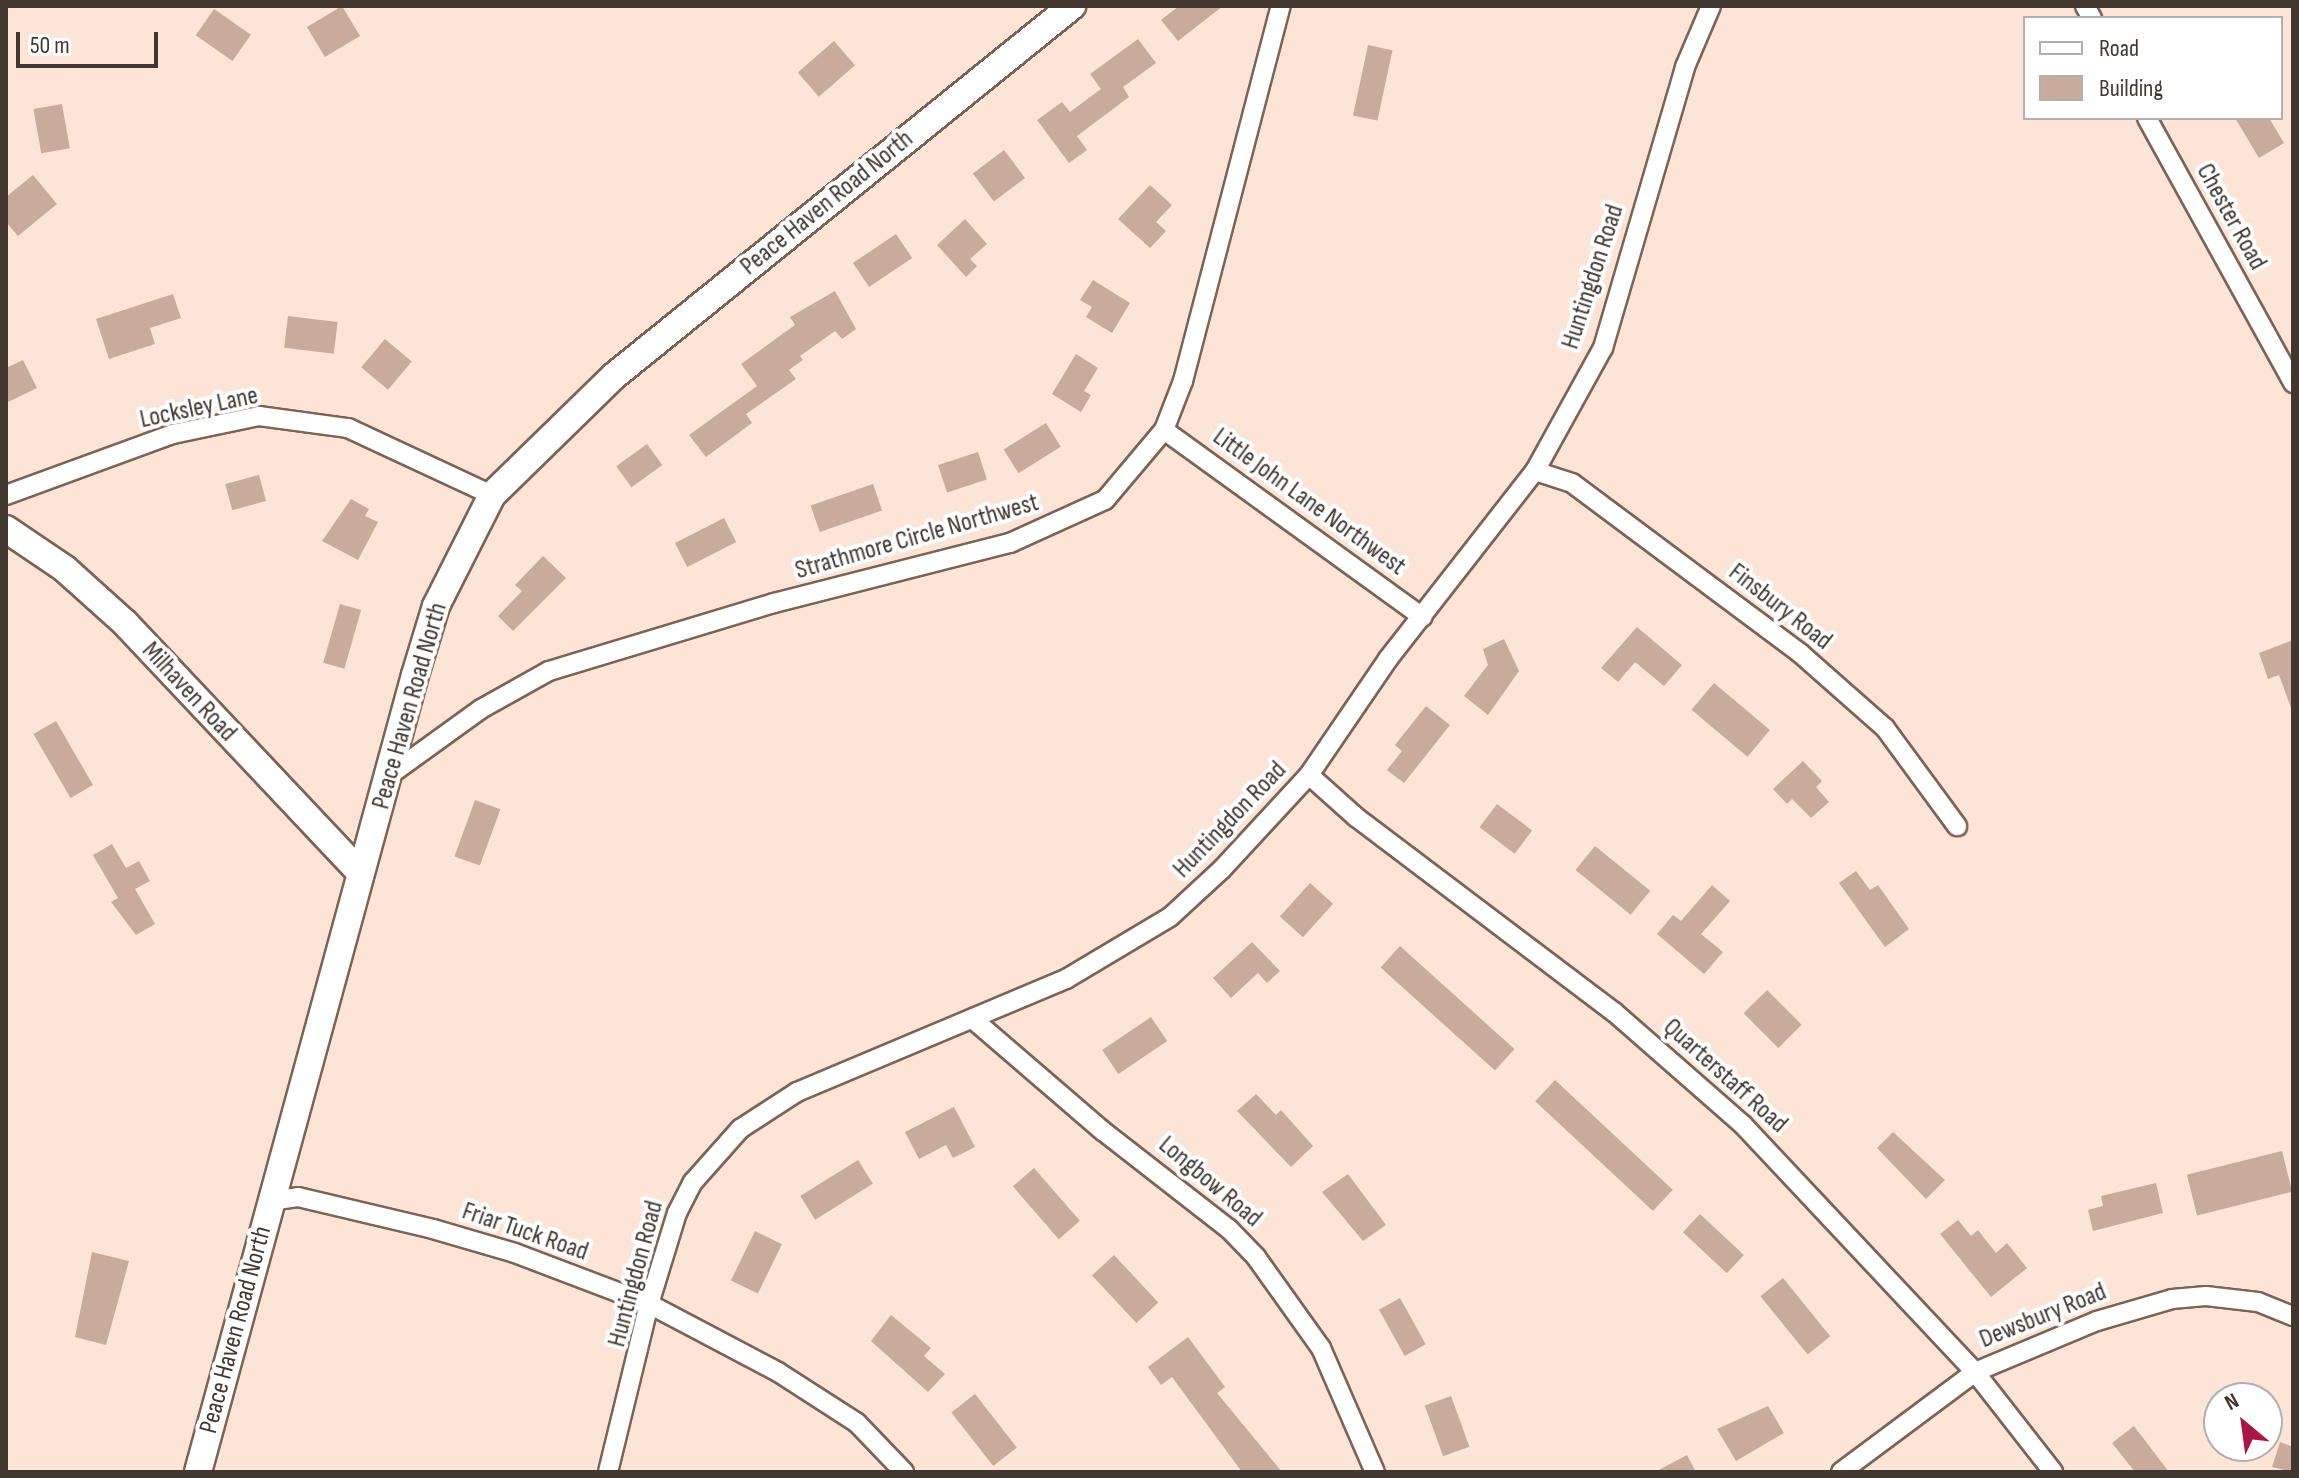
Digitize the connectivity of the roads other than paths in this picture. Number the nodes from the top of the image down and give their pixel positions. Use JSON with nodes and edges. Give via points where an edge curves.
{"nodes":[{"id":1,"x":1072,"y":6,"type":"edge"},
{"id":2,"x":1281,"y":6,"type":"edge"},
{"id":3,"x":1711,"y":6,"type":"edge"},
{"id":4,"x":2148,"y":120,"type":"edge"},
{"id":5,"x":2293,"y":383,"type":"edge"},
{"id":6,"x":1164,"y":430,"type":"junction"},
{"id":7,"x":1535,"y":471,"type":"junction"},
{"id":8,"x":6,"y":495,"type":"edge"},
{"id":9,"x":492,"y":495,"type":"junction"},
{"id":10,"x":6,"y":529,"type":"edge"},
{"id":11,"x":1422,"y":617,"type":"junction"},
{"id":12,"x":391,"y":774,"type":"junction"},
{"id":13,"x":1309,"y":775,"type":"junction"},
{"id":14,"x":1957,"y":826,"type":"dead end"},
{"id":15,"x":359,"y":871,"type":"junction"},
{"id":16,"x":975,"y":1021,"type":"junction"},
{"id":17,"x":270,"y":1201,"type":"junction"},
{"id":18,"x":649,"y":1304,"type":"junction"},
{"id":19,"x":2293,"y":1316,"type":"edge"},
{"id":20,"x":1975,"y":1372,"type":"junction"},
{"id":21,"x":198,"y":1472,"type":"edge"},
{"id":22,"x":608,"y":1472,"type":"edge"},
{"id":23,"x":904,"y":1472,"type":"edge"},
{"id":24,"x":1375,"y":1472,"type":"edge"},
{"id":25,"x":1841,"y":1472,"type":"edge"},
{"id":26,"x":2053,"y":1472,"type":"edge"}],
"edges":[{"from":1,"to":9,"type":"main road","name":"Peace Haven Road North","via":[[614,376]]},
{"from":2,"to":6,"type":"street","name":"Strathmore Circle Northwest","via":[[1203,319]]},
{"from":3,"to":7,"type":"street","name":"Huntingdon Road","via":[[1685,67],[1603,348]]},
{"from":4,"to":5,"type":"street","name":"Chester Road"},
{"from":6,"to":11,"type":"street","name":"Little John Lane Northwest"},
{"from":6,"to":12,"type":"street","name":"Strathmore Circle Northwest","via":[[1105,500],[1059,524],[1010,543],[774,603],[549,671],[481,709]]},
{"from":7,"to":11,"type":"street","name":"Huntingdon Road"},
{"from":7,"to":14,"type":"street","name":"Finsbury Road","via":[[1572,483],[1801,654],[1885,728]]},
{"from":8,"to":9,"type":"street","name":"Locksley Lane","via":[[173,434],[259,416],[348,428]]},
{"from":9,"to":12,"type":"main road","name":"Peace Haven Road North","via":[[436,606]]},
{"from":10,"to":15,"type":"main road","name":"Milhaven Road","via":[[65,569],[125,623]]},
{"from":11,"to":13,"type":"street","name":"Huntingdon Road"},
{"from":12,"to":15,"type":"main road","name":"Peace Haven Road North"},
{"from":13,"to":16,"type":"street","name":"Huntingdon Road","via":[[1170,917],[1066,979]]},
{"from":13,"to":20,"type":"street","name":"Quarterstaff Road","via":[[1356,817],[1614,1012],[1743,1125]]},
{"from":15,"to":17,"type":"main road","name":"Peace Haven Road North"},
{"from":16,"to":18,"type":"street","name":"Huntingdon Road","via":[[797,1092],[740,1129],[684,1197]]},
{"from":16,"to":24,"type":"street","name":"Longbow Road","via":[[1103,1131],[1229,1229],[1256,1257],[1321,1348]]},
{"from":17,"to":18,"type":"street","name":"Friar Tuck Road","via":[[298,1197],[433,1229],[515,1253]]},
{"from":17,"to":21,"type":"main road","name":"Peace Haven Road North"},
{"from":18,"to":22,"type":"street","name":"Huntingdon Road"},
{"from":18,"to":23,"type":"street","name":"Friar Tuck Road","via":[[778,1372],[857,1423]]},
{"from":19,"to":20,"type":"street","name":"Dewsbury Road","via":[[2233,1297],[2172,1299],[2097,1321]]},
{"from":20,"to":25,"type":"street","name":"Dewsbury Road"},
{"from":20,"to":26,"type":"street","name":"Quarterstaff Road"}]}
